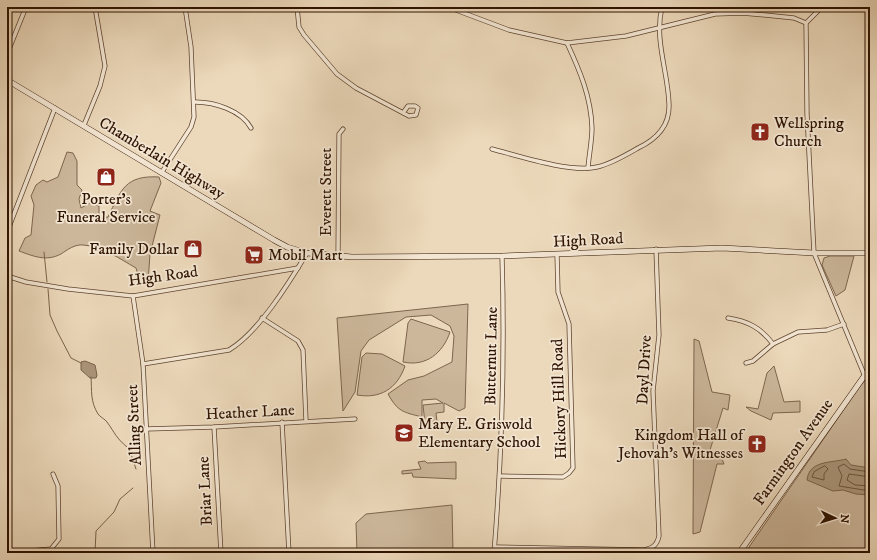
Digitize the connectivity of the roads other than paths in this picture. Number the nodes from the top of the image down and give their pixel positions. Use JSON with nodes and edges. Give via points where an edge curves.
{"nodes":[{"id":1,"x":26,"y":7,"type":"edge"},
{"id":2,"x":95,"y":7,"type":"edge"},
{"id":3,"x":185,"y":7,"type":"edge"},
{"id":4,"x":296,"y":7,"type":"edge"},
{"id":5,"x":448,"y":7,"type":"edge"},
{"id":6,"x":662,"y":7,"type":"edge"},
{"id":7,"x":822,"y":7,"type":"edge"},
{"id":8,"x":806,"y":23,"type":"junction"},
{"id":9,"x":659,"y":29,"type":"junction"},
{"id":10,"x":567,"y":43,"type":"junction"},
{"id":11,"x":7,"y":54,"type":"edge"},
{"id":12,"x":7,"y":80,"type":"edge"},
{"id":13,"x":195,"y":102,"type":"junction"},
{"id":14,"x":55,"y":108,"type":"junction"},
{"id":15,"x":403,"y":113,"type":"dead end"},
{"id":16,"x":84,"y":126,"type":"junction"},
{"id":17,"x":251,"y":128,"type":"dead end"},
{"id":18,"x":343,"y":129,"type":"dead end"},
{"id":19,"x":492,"y":149,"type":"dead end"},
{"id":20,"x":588,"y":168,"type":"junction"},
{"id":21,"x":162,"y":172,"type":"junction"},
{"id":22,"x":7,"y":232,"type":"edge"},
{"id":23,"x":656,"y":249,"type":"junction"},
{"id":24,"x":307,"y":253,"type":"junction"},
{"id":25,"x":814,"y":253,"type":"junction"},
{"id":26,"x":870,"y":253,"type":"edge"},
{"id":27,"x":557,"y":254,"type":"junction"},
{"id":28,"x":502,"y":256,"type":"junction"},
{"id":29,"x":338,"y":257,"type":"junction"},
{"id":30,"x":298,"y":268,"type":"junction"},
{"id":31,"x":7,"y":276,"type":"edge"},
{"id":32,"x":133,"y":296,"type":"junction"},
{"id":33,"x":262,"y":318,"type":"junction"},
{"id":34,"x":728,"y":318,"type":"dead end"},
{"id":35,"x":844,"y":324,"type":"junction"},
{"id":36,"x":773,"y":344,"type":"junction"},
{"id":37,"x":746,"y":363,"type":"dead end"},
{"id":38,"x":143,"y":364,"type":"junction"},
{"id":39,"x":870,"y":368,"type":"edge"},
{"id":40,"x":864,"y":374,"type":"junction"},
{"id":41,"x":355,"y":419,"type":"dead end"},
{"id":42,"x":306,"y":421,"type":"junction"},
{"id":43,"x":282,"y":422,"type":"junction"},
{"id":44,"x":214,"y":427,"type":"junction"},
{"id":45,"x":146,"y":429,"type":"junction"},
{"id":46,"x":53,"y":474,"type":"dead end"},
{"id":47,"x":500,"y":476,"type":"junction"},
{"id":48,"x":495,"y":547,"type":"junction"},
{"id":49,"x":7,"y":553,"type":"edge"},
{"id":50,"x":153,"y":553,"type":"edge"},
{"id":51,"x":221,"y":553,"type":"edge"},
{"id":52,"x":289,"y":553,"type":"edge"},
{"id":53,"x":494,"y":553,"type":"edge"},
{"id":54,"x":739,"y":553,"type":"edge"}],
"edges":[{"from":1,"to":11,"type":"street"},
{"from":2,"to":16,"type":"street","via":[[104,66],[100,86]]},
{"from":3,"to":13,"type":"street"},
{"from":4,"to":15,"type":"street","via":[[299,27],[304,35],[338,74],[356,88]]},
{"from":5,"to":10,"type":"street","via":[[509,30]]},
{"from":6,"to":9,"type":"street"},
{"from":7,"to":8,"type":"street"},
{"from":8,"to":9,"type":"street","via":[[794,18],[742,13],[715,14]]},
{"from":8,"to":25,"type":"street","via":[[807,114]]},
{"from":9,"to":10,"type":"street"},
{"from":9,"to":20,"type":"street","via":[[669,104],[668,118],[662,131],[650,143],[597,167]]},
{"from":10,"to":20,"type":"street","via":[[585,86],[590,107],[592,130]]},
{"from":12,"to":14,"type":"main road","name":"Chamberlain Highway"},
{"from":13,"to":17,"type":"street","via":[[217,104],[243,118]]},
{"from":13,"to":21,"type":"street","via":[[191,127]]},
{"from":14,"to":16,"type":"main road","name":"Chamberlain Highway"},
{"from":14,"to":22,"type":"street"},
{"from":16,"to":21,"type":"main road","name":"Chamberlain Highway"},
{"from":18,"to":29,"type":"street","name":"Everett Street","via":[[339,134]]},
{"from":19,"to":20,"type":"street","via":[[552,164]]},
{"from":21,"to":24,"type":"main road","name":"Chamberlain Highway","via":[[274,240]]},
{"from":23,"to":25,"type":"main road","name":"High Road","via":[[736,248]]},
{"from":23,"to":27,"type":"main road","name":"High Road"},
{"from":23,"to":48,"type":"street","name":"Dayl Drive","via":[[658,335],[653,391],[659,536],[657,543],[644,550]]},
{"from":24,"to":29,"type":"main road","name":"High Road"},
{"from":24,"to":30,"type":"street"},
{"from":25,"to":26,"type":"main road","name":"High Road"},
{"from":25,"to":35,"type":"street"},
{"from":27,"to":28,"type":"main road","name":"High Road"},
{"from":27,"to":47,"type":"street","name":"Hickory Hill Road","via":[[558,292],[569,324],[573,468],[563,476]]},
{"from":28,"to":29,"type":"main road","name":"High Road"},
{"from":28,"to":47,"type":"street","name":"Butternut Lane","via":[[505,339]]},
{"from":30,"to":32,"type":"street","name":"High Road"},
{"from":30,"to":33,"type":"street"},
{"from":31,"to":32,"type":"street","name":"High Road","via":[[68,289]]},
{"from":32,"to":38,"type":"street","name":"Alling Street"},
{"from":33,"to":38,"type":"street","via":[[241,343],[229,350]]},
{"from":33,"to":42,"type":"street","via":[[298,341],[303,350]]},
{"from":34,"to":36,"type":"street","via":[[753,325]]},
{"from":35,"to":36,"type":"street","via":[[827,330],[798,332]]},
{"from":35,"to":40,"type":"street"},
{"from":36,"to":37,"type":"street","via":[[753,361]]},
{"from":38,"to":45,"type":"street","name":"Alling Street"},
{"from":39,"to":40,"type":"main road","name":"Farmington Avenue"},
{"from":40,"to":54,"type":"main road","name":"Farmington Avenue"},
{"from":41,"to":42,"type":"street","name":"Heather Lane"},
{"from":42,"to":43,"type":"street","name":"Heather Lane"},
{"from":43,"to":44,"type":"street","name":"Heather Lane"},
{"from":43,"to":52,"type":"street"},
{"from":44,"to":45,"type":"street","name":"Heather Lane"},
{"from":44,"to":51,"type":"street","name":"Briar Lane"},
{"from":45,"to":50,"type":"street","name":"Alling Street"},
{"from":46,"to":49,"type":"street","via":[[58,486],[60,539],[51,549]]},
{"from":47,"to":48,"type":"street","name":"Butternut Lane"},
{"from":48,"to":53,"type":"street","name":"Butternut Lane"}]}
